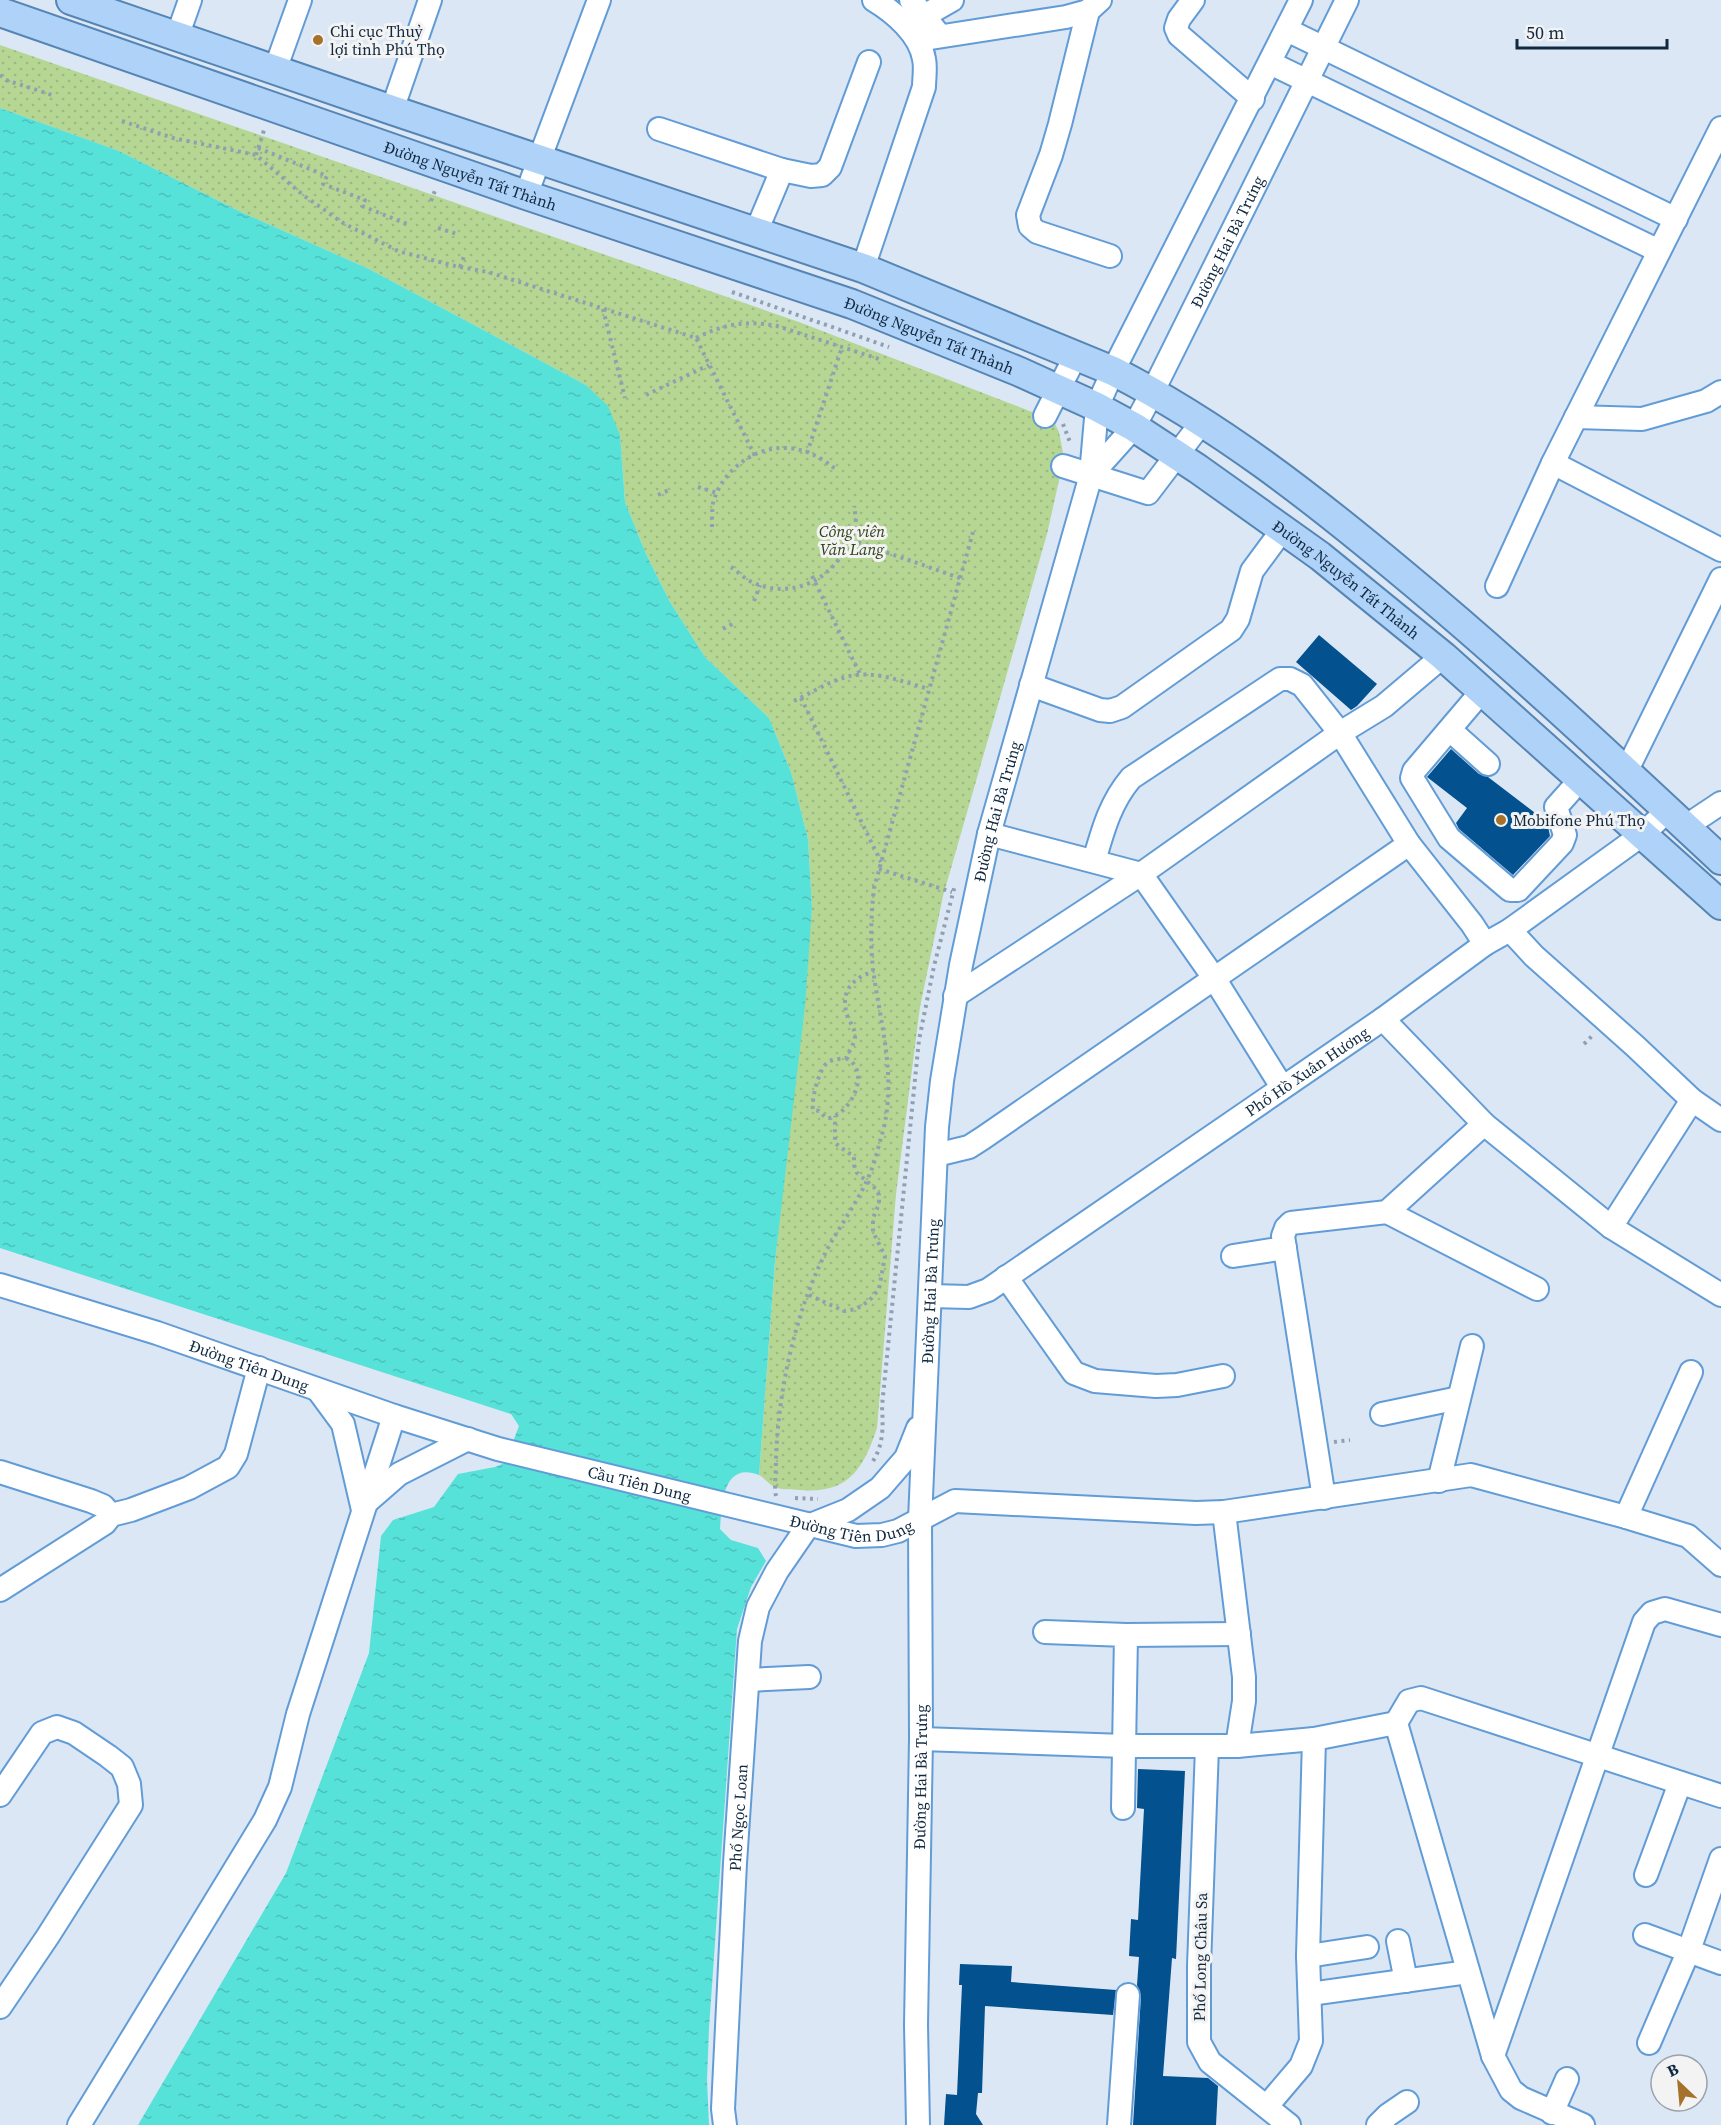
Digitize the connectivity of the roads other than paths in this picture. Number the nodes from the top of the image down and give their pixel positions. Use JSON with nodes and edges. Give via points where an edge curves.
{"nodes":[{"id":1,"x":71,"y":0,"type":"edge"},
{"id":2,"x":190,"y":0,"type":"edge"},
{"id":3,"x":300,"y":0,"type":"edge"},
{"id":4,"x":430,"y":0,"type":"edge"},
{"id":5,"x":599,"y":0,"type":"edge"},
{"id":6,"x":874,"y":0,"type":"edge"},
{"id":7,"x":952,"y":0,"type":"edge"},
{"id":8,"x":1193,"y":0,"type":"edge"},
{"id":9,"x":1301,"y":0,"type":"edge"},
{"id":10,"x":1347,"y":0,"type":"edge"},
{"id":11,"x":1094,"y":5,"type":"edge"},
{"id":12,"x":917,"y":8,"type":"edge"},
{"id":13,"x":0,"y":12,"type":"edge"},
{"id":14,"x":1287,"y":30,"type":"junction"},
{"id":15,"x":940,"y":36,"type":"junction"},
{"id":16,"x":177,"y":37,"type":"junction"},
{"id":17,"x":918,"y":40,"type":"junction"},
{"id":18,"x":1324,"y":48,"type":"junction"},
{"id":19,"x":869,"y":62,"type":"dead end"},
{"id":20,"x":1270,"y":63,"type":"junction"},
{"id":21,"x":275,"y":70,"type":"junction"},
{"id":22,"x":1308,"y":80,"type":"junction"},
{"id":23,"x":1253,"y":99,"type":"junction"},
{"id":24,"x":392,"y":110,"type":"junction"},
{"id":25,"x":1478,"y":123,"type":"junction"},
{"id":26,"x":1721,"y":128,"type":"edge"},
{"id":27,"x":659,"y":129,"type":"dead end"},
{"id":28,"x":1463,"y":155,"type":"junction"},
{"id":29,"x":539,"y":160,"type":"junction"},
{"id":30,"x":782,"y":170,"type":"junction"},
{"id":31,"x":526,"y":195,"type":"junction"},
{"id":32,"x":1676,"y":219,"type":"junction"},
{"id":33,"x":756,"y":232,"type":"junction"},
{"id":34,"x":1659,"y":251,"type":"junction"},
{"id":35,"x":1110,"y":256,"type":"dead end"},
{"id":36,"x":863,"y":268,"type":"junction"},
{"id":37,"x":1076,"y":355,"type":"junction"},
{"id":38,"x":1113,"y":371,"type":"junction"},
{"id":39,"x":1059,"y":389,"type":"junction"},
{"id":40,"x":1153,"y":391,"type":"junction"},
{"id":41,"x":1721,"y":392,"type":"edge"},
{"id":42,"x":1097,"y":407,"type":"junction"},
{"id":43,"x":1045,"y":416,"type":"dead end"},
{"id":44,"x":1576,"y":417,"type":"junction"},
{"id":45,"x":1202,"y":422,"type":"junction"},
{"id":46,"x":1134,"y":427,"type":"junction"},
{"id":47,"x":1177,"y":455,"type":"junction"},
{"id":48,"x":1553,"y":463,"type":"junction"},
{"id":49,"x":1063,"y":466,"type":"dead end"},
{"id":50,"x":1091,"y":475,"type":"junction"},
{"id":51,"x":1283,"y":529,"type":"junction"},
{"id":52,"x":1721,"y":550,"type":"edge"},
{"id":53,"x":1721,"y":579,"type":"edge"},
{"id":54,"x":1497,"y":586,"type":"dead end"},
{"id":55,"x":1443,"y":656,"type":"junction"},
{"id":56,"x":1031,"y":685,"type":"junction"},
{"id":57,"x":1482,"y":691,"type":"junction"},
{"id":58,"x":1450,"y":730,"type":"junction"},
{"id":59,"x":1340,"y":732,"type":"junction"},
{"id":60,"x":1488,"y":764,"type":"dead end"},
{"id":61,"x":1626,"y":772,"type":"junction"},
{"id":62,"x":1581,"y":779,"type":"junction"},
{"id":63,"x":1721,"y":803,"type":"edge"},
{"id":64,"x":1676,"y":819,"type":"junction"},
{"id":65,"x":989,"y":834,"type":"junction"},
{"id":66,"x":1643,"y":834,"type":"junction"},
{"id":67,"x":1409,"y":844,"type":"junction"},
{"id":68,"x":1721,"y":860,"type":"edge"},
{"id":69,"x":1094,"y":861,"type":"junction"},
{"id":70,"x":1141,"y":874,"type":"junction"},
{"id":71,"x":1721,"y":905,"type":"edge"},
{"id":72,"x":1510,"y":930,"type":"junction"},
{"id":73,"x":1485,"y":944,"type":"junction"},
{"id":74,"x":1214,"y":978,"type":"junction"},
{"id":75,"x":955,"y":996,"type":"junction"},
{"id":76,"x":1383,"y":1019,"type":"junction"},
{"id":77,"x":1282,"y":1087,"type":"junction"},
{"id":78,"x":1692,"y":1100,"type":"junction"},
{"id":79,"x":1721,"y":1120,"type":"edge"},
{"id":80,"x":1484,"y":1124,"type":"junction"},
{"id":81,"x":936,"y":1155,"type":"junction"},
{"id":82,"x":1387,"y":1212,"type":"junction"},
{"id":83,"x":1611,"y":1227,"type":"junction"},
{"id":84,"x":1285,"y":1248,"type":"junction"},
{"id":85,"x":1233,"y":1256,"type":"dead end"},
{"id":86,"x":1006,"y":1277,"type":"junction"},
{"id":87,"x":0,"y":1285,"type":"edge"},
{"id":88,"x":1537,"y":1289,"type":"dead end"},
{"id":89,"x":1721,"y":1295,"type":"edge"},
{"id":90,"x":930,"y":1296,"type":"junction"},
{"id":91,"x":1472,"y":1346,"type":"dead end"},
{"id":92,"x":259,"y":1368,"type":"junction"},
{"id":93,"x":1691,"y":1372,"type":"dead end"},
{"id":94,"x":1223,"y":1376,"type":"dead end"},
{"id":95,"x":318,"y":1390,"type":"junction"},
{"id":96,"x":926,"y":1394,"type":"junction"},
{"id":97,"x":1459,"y":1398,"type":"junction"},
{"id":98,"x":1382,"y":1414,"type":"dead end"},
{"id":99,"x":394,"y":1416,"type":"junction"},
{"id":100,"x":468,"y":1439,"type":"junction"},
{"id":101,"x":498,"y":1449,"type":"joint"},
{"id":102,"x":0,"y":1472,"type":"edge"},
{"id":103,"x":1439,"y":1481,"type":"junction"},
{"id":104,"x":1324,"y":1498,"type":"junction"},
{"id":105,"x":365,"y":1507,"type":"junction"},
{"id":106,"x":1224,"y":1512,"type":"junction"},
{"id":107,"x":111,"y":1515,"type":"junction"},
{"id":108,"x":1626,"y":1517,"type":"junction"},
{"id":109,"x":781,"y":1518,"type":"joint"},
{"id":110,"x":920,"y":1520,"type":"junction"},
{"id":111,"x":808,"y":1526,"type":"junction"},
{"id":112,"x":1721,"y":1564,"type":"edge"},
{"id":113,"x":0,"y":1590,"type":"edge"},
{"id":114,"x":1721,"y":1625,"type":"edge"},
{"id":115,"x":1045,"y":1632,"type":"dead end"},
{"id":116,"x":1239,"y":1634,"type":"junction"},
{"id":117,"x":1125,"y":1635,"type":"junction"},
{"id":118,"x":809,"y":1677,"type":"dead end"},
{"id":119,"x":748,"y":1680,"type":"junction"},
{"id":120,"x":1396,"y":1723,"type":"junction"},
{"id":121,"x":921,"y":1739,"type":"junction"},
{"id":122,"x":1314,"y":1739,"type":"junction"},
{"id":123,"x":1125,"y":1746,"type":"junction"},
{"id":124,"x":1237,"y":1746,"type":"junction"},
{"id":125,"x":1207,"y":1747,"type":"junction"},
{"id":126,"x":1598,"y":1756,"type":"junction"},
{"id":127,"x":1680,"y":1783,"type":"junction"},
{"id":128,"x":1720,"y":1792,"type":"edge"},
{"id":129,"x":0,"y":1795,"type":"edge"},
{"id":130,"x":1123,"y":1808,"type":"dead end"},
{"id":131,"x":1721,"y":1859,"type":"edge"},
{"id":132,"x":1646,"y":1875,"type":"dead end"},
{"id":133,"x":1645,"y":1935,"type":"dead end"},
{"id":134,"x":1398,"y":1941,"type":"dead end"},
{"id":135,"x":1367,"y":1947,"type":"dead end"},
{"id":136,"x":1689,"y":1950,"type":"junction"},
{"id":137,"x":1308,"y":1956,"type":"junction"},
{"id":138,"x":1721,"y":1963,"type":"edge"},
{"id":139,"x":1468,"y":1972,"type":"junction"},
{"id":140,"x":1406,"y":1981,"type":"junction"},
{"id":141,"x":1310,"y":1994,"type":"junction"},
{"id":142,"x":1128,"y":1995,"type":"dead end"},
{"id":143,"x":0,"y":2007,"type":"edge"},
{"id":144,"x":1649,"y":2043,"type":"dead end"},
{"id":145,"x":1492,"y":2056,"type":"junction"},
{"id":146,"x":1567,"y":2079,"type":"dead end"},
{"id":147,"x":1407,"y":2102,"type":"dead end"},
{"id":148,"x":1267,"y":2106,"type":"junction"},
{"id":149,"x":1552,"y":2113,"type":"junction"},
{"id":150,"x":79,"y":2125,"type":"edge"},
{"id":151,"x":725,"y":2125,"type":"edge"},
{"id":152,"x":918,"y":2125,"type":"edge"},
{"id":153,"x":1119,"y":2125,"type":"edge"},
{"id":154,"x":1289,"y":2125,"type":"edge"},
{"id":155,"x":1378,"y":2125,"type":"edge"},
{"id":156,"x":1583,"y":2125,"type":"edge"}],
"edges":[{"from":1,"to":16,"type":"main road"},
{"from":2,"to":16,"type":"street"},
{"from":3,"to":21,"type":"street"},
{"from":4,"to":24,"type":"street"},
{"from":5,"to":29,"type":"street"},
{"from":6,"to":17,"type":"street"},
{"from":7,"to":12,"type":"street"},
{"from":8,"to":23,"type":"street","via":[[1179,19],[1179,35]]},
{"from":9,"to":14,"type":"street","name":"Đường Hai Bà Trưng"},
{"from":10,"to":18,"type":"street","name":"Đường Hai Bà Trưng"},
{"from":11,"to":15,"type":"street","via":[[1066,17]]},
{"from":11,"to":35,"type":"street","via":[[1051,155],[1028,215],[1030,226],[1037,232]]},
{"from":12,"to":15,"type":"street"},
{"from":13,"to":31,"type":"main road","name":"Đường Nguyễn Tất Thành"},
{"from":14,"to":18,"type":"street"},
{"from":14,"to":20,"type":"street","name":"Đường Hai Bà Trưng"},
{"from":15,"to":17,"type":"street"},
{"from":16,"to":21,"type":"main road"},
{"from":17,"to":36,"type":"street","via":[[925,60],[924,87]]},
{"from":18,"to":22,"type":"street","name":"Đường Hai Bà Trưng"},
{"from":18,"to":25,"type":"street"},
{"from":19,"to":30,"type":"street","via":[[830,167],[822,175],[811,176]]},
{"from":20,"to":22,"type":"street"},
{"from":20,"to":23,"type":"street","name":"Đường Hai Bà Trưng"},
{"from":21,"to":24,"type":"main road"},
{"from":22,"to":28,"type":"street"},
{"from":22,"to":40,"type":"street","name":"Đường Hai Bà Trưng"},
{"from":23,"to":38,"type":"street","name":"Đường Hai Bà Trưng"},
{"from":24,"to":29,"type":"main road"},
{"from":25,"to":28,"type":"street"},
{"from":25,"to":32,"type":"street"},
{"from":26,"to":32,"type":"street"},
{"from":27,"to":30,"type":"street"},
{"from":28,"to":34,"type":"street"},
{"from":29,"to":31,"type":"street"},
{"from":29,"to":33,"type":"main road"},
{"from":30,"to":33,"type":"street"},
{"from":31,"to":39,"type":"main road","name":"Đường Nguyễn Tất Thành","via":[[852,304]]},
{"from":32,"to":34,"type":"street"},
{"from":33,"to":36,"type":"main road"},
{"from":34,"to":44,"type":"street"},
{"from":36,"to":37,"type":"main road"},
{"from":37,"to":38,"type":"main road"},
{"from":37,"to":39,"type":"street"},
{"from":38,"to":40,"type":"main road"},
{"from":38,"to":42,"type":"street","name":"Đường Hai Bà Trưng"},
{"from":39,"to":42,"type":"main road","name":"Đường Nguyễn Tất Thành"},
{"from":39,"to":43,"type":"street"},
{"from":40,"to":45,"type":"main road"},
{"from":40,"to":46,"type":"street","name":"Đường Hai Bà Trưng"},
{"from":41,"to":44,"type":"street","via":[[1706,401],[1642,419]]},
{"from":42,"to":46,"type":"main road","name":"Đường Nguyễn Tất Thành"},
{"from":42,"to":50,"type":"street","name":"Đường Hai Bà Trưng"},
{"from":44,"to":48,"type":"street"},
{"from":45,"to":47,"type":"street"},
{"from":45,"to":61,"type":"main road","via":[[1342,523],[1470,630]]},
{"from":46,"to":47,"type":"main road","name":"Đường Nguyễn Tất Thành"},
{"from":46,"to":50,"type":"street","name":"Đường Hai Bà Trưng"},
{"from":47,"to":50,"type":"street","via":[[1148,494]]},
{"from":47,"to":51,"type":"main road","name":"Đường Nguyễn Tất Thành"},
{"from":48,"to":52,"type":"street"},
{"from":48,"to":54,"type":"street"},
{"from":49,"to":50,"type":"street"},
{"from":50,"to":56,"type":"street","name":"Đường Hai Bà Trưng"},
{"from":51,"to":55,"type":"main road","name":"Đường Nguyễn Tất Thành"},
{"from":51,"to":56,"type":"street","via":[[1252,571],[1232,630],[1122,707],[1100,710]]},
{"from":53,"to":61,"type":"street"},
{"from":55,"to":57,"type":"main road","name":"Đường Nguyễn Tất Thành"},
{"from":55,"to":59,"type":"street","via":[[1384,706]]},
{"from":56,"to":65,"type":"street","name":"Đường Hai Bà Trưng"},
{"from":57,"to":58,"type":"street"},
{"from":57,"to":62,"type":"main road","name":"Đường Nguyễn Tất Thành"},
{"from":58,"to":60,"type":"street"},
{"from":58,"to":62,"type":"street","via":[[1412,778],[1449,838],[1510,890],[1518,890],[1562,843],[1565,835],[1556,807]]},
{"from":59,"to":67,"type":"street"},
{"from":59,"to":69,"type":"street","via":[[1302,686],[1290,679],[1280,679],[1131,778],[1118,794]]},
{"from":59,"to":70,"type":"street"},
{"from":61,"to":64,"type":"main road"},
{"from":62,"to":66,"type":"main road","name":"Đường Nguyễn Tất Thành"},
{"from":63,"to":64,"type":"street","name":"Phố Hồ Xuân Hương"},
{"from":64,"to":66,"type":"street","name":"Phố Hồ Xuân Hương"},
{"from":64,"to":68,"type":"main road"},
{"from":65,"to":69,"type":"street"},
{"from":65,"to":75,"type":"street","name":"Đường Hai Bà Trưng"},
{"from":66,"to":71,"type":"main road","name":"Đường Nguyễn Tất Thành"},
{"from":66,"to":72,"type":"street","name":"Phố Hồ Xuân Hương"},
{"from":67,"to":73,"type":"street"},
{"from":67,"to":74,"type":"street"},
{"from":69,"to":70,"type":"street"},
{"from":70,"to":74,"type":"street"},
{"from":70,"to":75,"type":"street"},
{"from":72,"to":73,"type":"street","name":"Phố Hồ Xuân Hương"},
{"from":72,"to":78,"type":"street"},
{"from":73,"to":76,"type":"street","name":"Phố Hồ Xuân Hương"},
{"from":74,"to":77,"type":"street"},
{"from":74,"to":81,"type":"street","via":[[976,1143]]},
{"from":75,"to":81,"type":"street","name":"Đường Hai Bà Trưng"},
{"from":76,"to":77,"type":"street","name":"Phố Hồ Xuân Hương"},
{"from":76,"to":80,"type":"street"},
{"from":77,"to":86,"type":"street","name":"Phố Hồ Xuân Hương"},
{"from":78,"to":79,"type":"street"},
{"from":78,"to":83,"type":"street"},
{"from":80,"to":82,"type":"street"},
{"from":80,"to":83,"type":"street"},
{"from":81,"to":90,"type":"street","name":"Đường Hai Bà Trưng"},
{"from":82,"to":84,"type":"street","via":[[1292,1223],[1283,1236]]},
{"from":82,"to":88,"type":"street"},
{"from":83,"to":89,"type":"street"},
{"from":84,"to":85,"type":"street"},
{"from":84,"to":104,"type":"street"},
{"from":86,"to":90,"type":"street","name":"Phố Hồ Xuân Hương","via":[[988,1290],[969,1296]]},
{"from":86,"to":94,"type":"street","via":[[1074,1373],[1082,1377],[1156,1386]]},
{"from":87,"to":92,"type":"street","name":"Đường Tiên Dung"},
{"from":90,"to":96,"type":"street","name":"Đường Hai Bà Trưng"},
{"from":91,"to":97,"type":"street"},
{"from":92,"to":95,"type":"street","name":"Đường Tiên Dung"},
{"from":92,"to":107,"type":"street","via":[[236,1455],[228,1467],[189,1488]]},
{"from":93,"to":108,"type":"street"},
{"from":95,"to":99,"type":"street","name":"Đường Tiên Dung"},
{"from":95,"to":105,"type":"street","via":[[343,1424]]},
{"from":96,"to":110,"type":"street","name":"Đường Hai Bà Trưng"},
{"from":96,"to":111,"type":"street","via":[[913,1444],[900,1467],[856,1506]]},
{"from":97,"to":98,"type":"street"},
{"from":97,"to":103,"type":"street"},
{"from":99,"to":100,"type":"street","name":"Đường Tiên Dung"},
{"from":99,"to":105,"type":"street"},
{"from":100,"to":101,"type":"street","name":"Đường Tiên Dung"},
{"from":100,"to":105,"type":"street","via":[[399,1474]]},
{"from":101,"to":109,"type":"street","name":"Cầu Tiên Dung"},
{"from":102,"to":107,"type":"street","via":[[91,1501]]},
{"from":103,"to":104,"type":"street","name":"Đường Tiên Dung"},
{"from":103,"to":108,"type":"street","name":"Đường Tiên Dung","via":[[1471,1475]]},
{"from":104,"to":106,"type":"street","name":"Đường Tiên Dung"},
{"from":105,"to":150,"type":"street","via":[[265,1820]]},
{"from":106,"to":110,"type":"street","name":"Đường Tiên Dung","via":[[1196,1514],[971,1500],[955,1501]]},
{"from":106,"to":116,"type":"street"},
{"from":107,"to":113,"type":"street","via":[[105,1523]]},
{"from":108,"to":112,"type":"street","name":"Đường Tiên Dung","via":[[1688,1536]]},
{"from":109,"to":111,"type":"street","name":"Đường Tiên Dung"},
{"from":110,"to":111,"type":"street","name":"Đường Tiên Dung","via":[[882,1535],[856,1536]]},
{"from":110,"to":121,"type":"street","name":"Đường Hai Bà Trưng"},
{"from":111,"to":119,"type":"street","name":"Phố Ngọc Loan","via":[[758,1607],[750,1641]]},
{"from":114,"to":126,"type":"street","via":[[1665,1609],[1652,1613],[1644,1622]]},
{"from":115,"to":117,"type":"street"},
{"from":116,"to":117,"type":"street"},
{"from":116,"to":124,"type":"street","via":[[1244,1693]]},
{"from":117,"to":123,"type":"street"},
{"from":118,"to":119,"type":"street"},
{"from":119,"to":151,"type":"street","name":"Phố Ngọc Loan"},
{"from":120,"to":122,"type":"street"},
{"from":120,"to":126,"type":"street","via":[[1409,1701],[1421,1698]]},
{"from":120,"to":139,"type":"street"},
{"from":121,"to":123,"type":"street"},
{"from":121,"to":152,"type":"street","name":"Đường Hai Bà Trưng"},
{"from":122,"to":124,"type":"street"},
{"from":122,"to":137,"type":"street"},
{"from":123,"to":125,"type":"street"},
{"from":123,"to":130,"type":"street"},
{"from":124,"to":125,"type":"street"},
{"from":125,"to":148,"type":"street","name":"Phố Long Châu Sa","via":[[1198,2042],[1210,2062]]},
{"from":126,"to":127,"type":"street"},
{"from":126,"to":145,"type":"street"},
{"from":127,"to":128,"type":"street"},
{"from":127,"to":132,"type":"street"},
{"from":129,"to":143,"type":"street","via":[[42,1733],[57,1727],[74,1733],[122,1767],[129,1784],[130,1805]]},
{"from":131,"to":136,"type":"street"},
{"from":133,"to":136,"type":"street"},
{"from":134,"to":140,"type":"street"},
{"from":135,"to":137,"type":"street"},
{"from":136,"to":138,"type":"street"},
{"from":136,"to":144,"type":"street"},
{"from":137,"to":141,"type":"street"},
{"from":139,"to":140,"type":"street"},
{"from":139,"to":145,"type":"street"},
{"from":140,"to":141,"type":"street"},
{"from":141,"to":148,"type":"street","via":[[1311,2041],[1301,2066]]},
{"from":142,"to":153,"type":"street"},
{"from":145,"to":149,"type":"street","via":[[1511,2090]]},
{"from":146,"to":149,"type":"street"},
{"from":147,"to":155,"type":"street"},
{"from":148,"to":154,"type":"street","name":"Phố Long Châu Sa"},
{"from":149,"to":156,"type":"street"}]}
